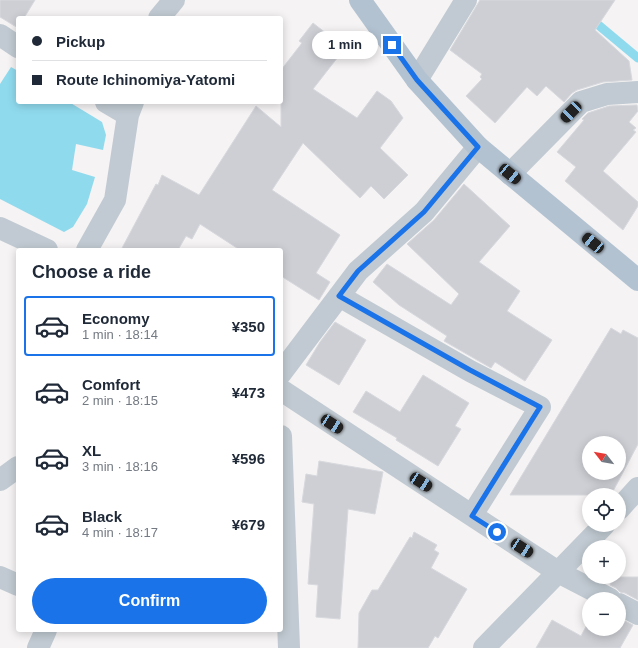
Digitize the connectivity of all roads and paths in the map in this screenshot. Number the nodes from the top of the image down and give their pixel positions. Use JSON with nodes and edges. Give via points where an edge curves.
{"nodes":[{"id":1,"x":174,"y":0,"type":"edge"},
{"id":2,"x":360,"y":0,"type":"edge"},
{"id":3,"x":466,"y":0,"type":"edge"},
{"id":4,"x":161,"y":16,"type":"edge"},
{"id":5,"x":0,"y":36,"type":"edge"},
{"id":6,"x":16,"y":46,"type":"edge"},
{"id":7,"x":417,"y":80,"type":"junction"},
{"id":8,"x":638,"y":92,"type":"edge"},
{"id":9,"x":113,"y":104,"type":"edge"},
{"id":10,"x":130,"y":109,"type":"edge"},
{"id":11,"x":478,"y":147,"type":"junction"},
{"id":12,"x":510,"y":174,"type":"junction"},
{"id":13,"x":0,"y":228,"type":"edge"},
{"id":14,"x":42,"y":248,"type":"edge"},
{"id":15,"x":88,"y":248,"type":"edge"},
{"id":16,"x":638,"y":280,"type":"edge"},
{"id":17,"x":339,"y":296,"type":"junction"},
{"id":18,"x":283,"y":370,"type":"edge"},
{"id":19,"x":283,"y":391,"type":"edge"},
{"id":20,"x":16,"y":468,"type":"edge"},
{"id":21,"x":0,"y":480,"type":"edge"},
{"id":22,"x":283,"y":483,"type":"edge"},
{"id":23,"x":638,"y":488,"type":"edge"},
{"id":24,"x":626,"y":501,"type":"edge"},
{"id":25,"x":472,"y":516,"type":"junction"},
{"id":26,"x":597,"y":532,"type":"edge"},
{"id":27,"x":558,"y":572,"type":"junction"},
{"id":28,"x":0,"y":577,"type":"edge"},
{"id":29,"x":16,"y":584,"type":"edge"},
{"id":30,"x":597,"y":592,"type":"edge"},
{"id":31,"x":626,"y":608,"type":"edge"},
{"id":32,"x":638,"y":614,"type":"edge"},
{"id":33,"x":45,"y":632,"type":"edge"},
{"id":34,"x":38,"y":648,"type":"edge"},
{"id":35,"x":290,"y":648,"type":"edge"},
{"id":36,"x":484,"y":648,"type":"edge"}],
"edges":[{"from":1,"to":4,"type":"street"},
{"from":2,"to":7,"type":"main road"},
{"from":3,"to":7,"type":"street"},
{"from":5,"to":6,"type":"street"},
{"from":7,"to":11,"type":"main road"},
{"from":8,"to":12,"type":"street","via":[[607,94],[581,102]]},
{"from":9,"to":10,"type":"street"},
{"from":10,"to":15,"type":"street","via":[[115,200]]},
{"from":11,"to":12,"type":"main road"},
{"from":11,"to":17,"type":"street","via":[[424,212],[358,271]]},
{"from":12,"to":16,"type":"main road"},
{"from":13,"to":14,"type":"street"},
{"from":17,"to":18,"type":"street"},
{"from":17,"to":25,"type":"street","via":[[540,407]]},
{"from":19,"to":25,"type":"street"},
{"from":20,"to":21,"type":"street"},
{"from":22,"to":35,"type":"street"},
{"from":23,"to":24,"type":"street"},
{"from":25,"to":27,"type":"street"},
{"from":26,"to":27,"type":"street"},
{"from":27,"to":30,"type":"street"},
{"from":27,"to":36,"type":"street"},
{"from":28,"to":29,"type":"street"},
{"from":31,"to":32,"type":"street"},
{"from":33,"to":34,"type":"street"}]}
